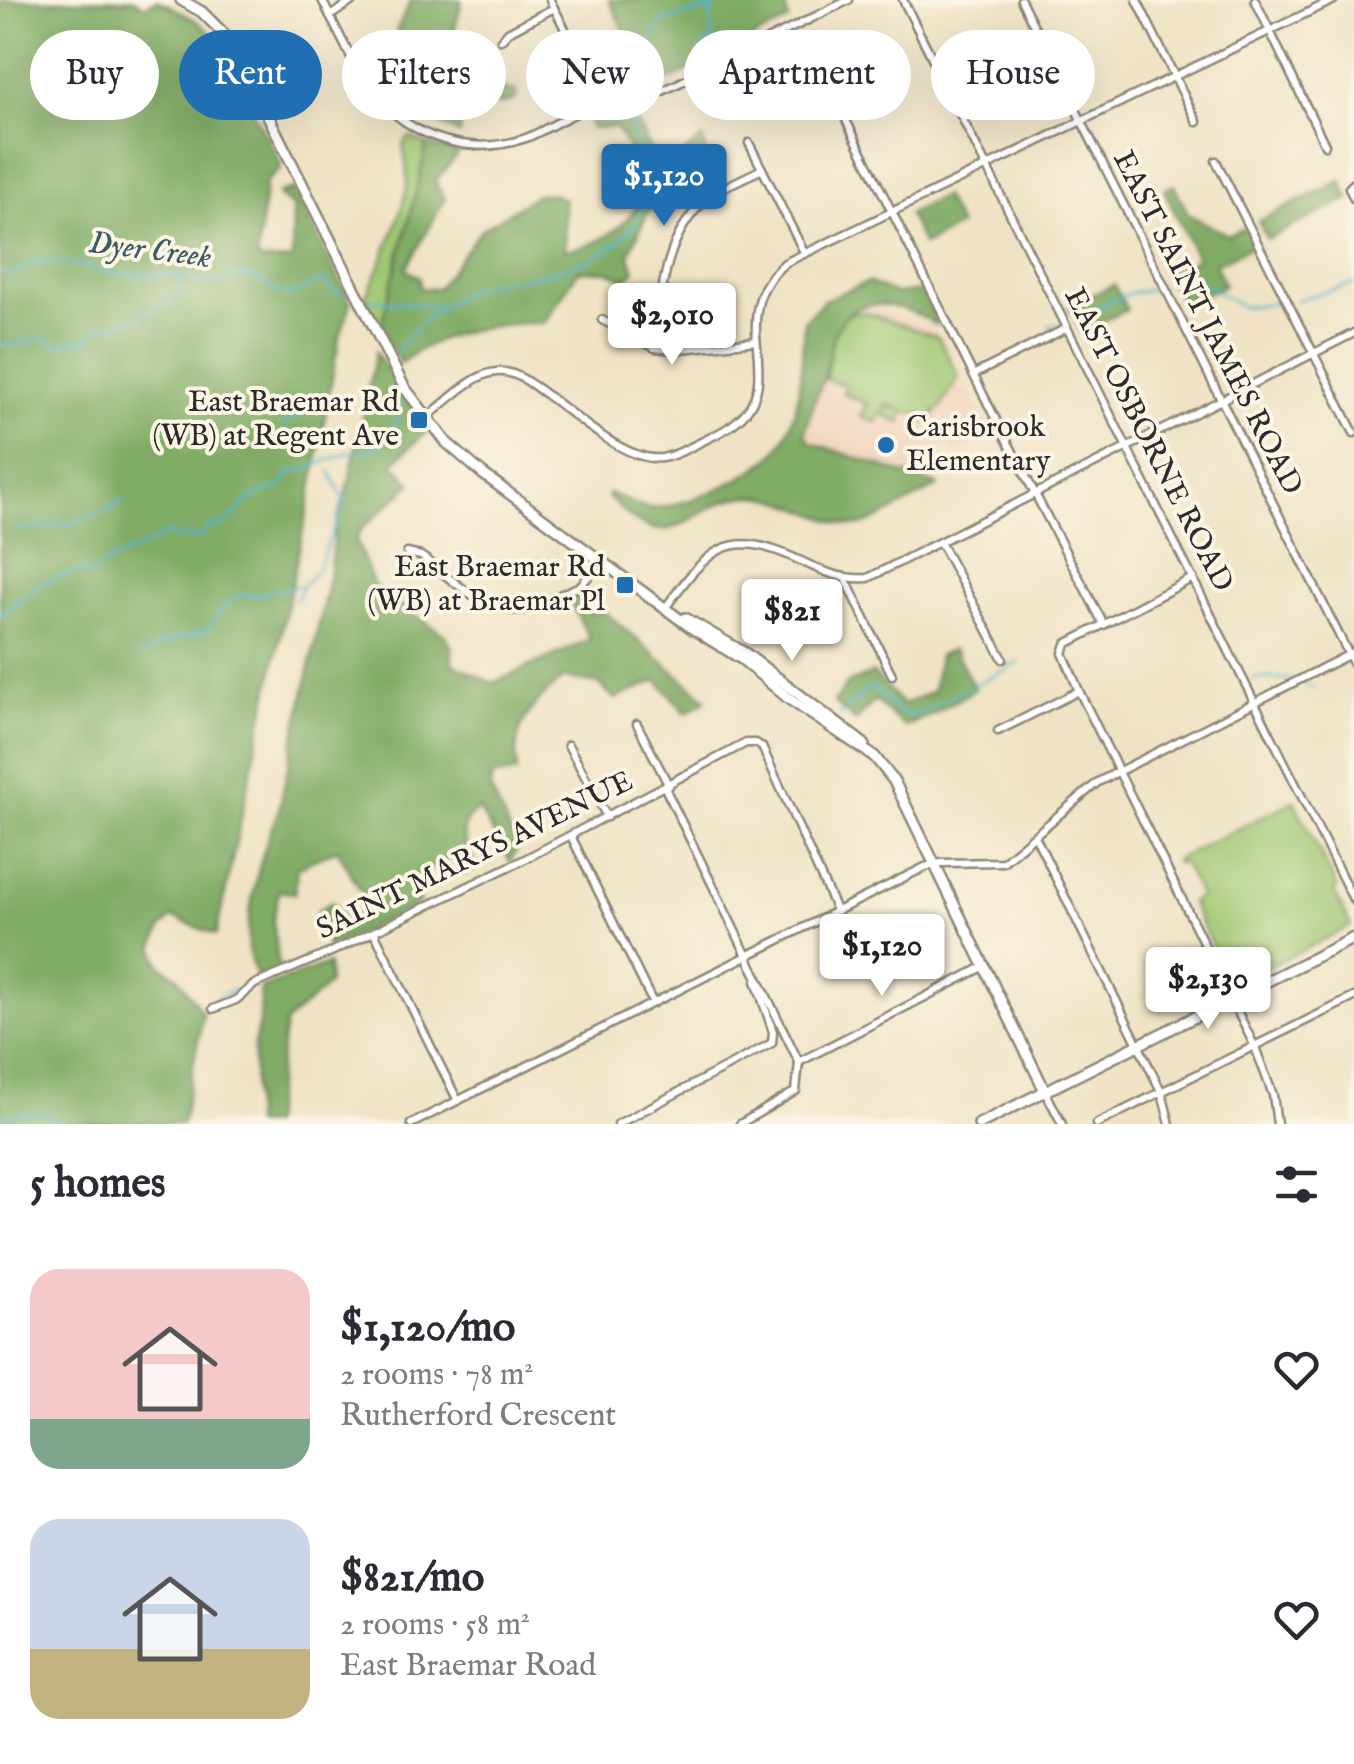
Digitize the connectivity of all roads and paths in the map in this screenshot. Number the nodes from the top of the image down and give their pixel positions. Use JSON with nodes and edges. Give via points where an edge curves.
{"nodes":[{"id":1,"x":182,"y":0,"type":"edge"},
{"id":2,"x":322,"y":0,"type":"edge"},
{"id":3,"x":354,"y":0,"type":"edge"},
{"id":4,"x":849,"y":0,"type":"edge"},
{"id":5,"x":903,"y":0,"type":"edge"},
{"id":6,"x":1020,"y":0,"type":"edge"},
{"id":7,"x":1137,"y":0,"type":"edge"},
{"id":8,"x":1255,"y":0,"type":"edge"},
{"id":9,"x":1334,"y":0,"type":"edge"},
{"id":10,"x":552,"y":4,"type":"edge"},
{"id":11,"x":330,"y":16,"type":"junction"},
{"id":12,"x":565,"y":30,"type":"edge"},
{"id":13,"x":1268,"y":31,"type":"junction"},
{"id":14,"x":506,"y":34,"type":"edge"},
{"id":15,"x":1174,"y":76,"type":"junction"},
{"id":16,"x":664,"y":90,"type":"edge"},
{"id":17,"x":567,"y":120,"type":"edge"},
{"id":18,"x":846,"y":120,"type":"edge"},
{"id":19,"x":1080,"y":121,"type":"junction"},
{"id":20,"x":1197,"y":122,"type":"dead end"},
{"id":21,"x":749,"y":143,"type":"dead end"},
{"id":22,"x":1326,"y":145,"type":"dead end"},
{"id":23,"x":1216,"y":161,"type":"dead end"},
{"id":24,"x":984,"y":166,"type":"junction"},
{"id":25,"x":762,"y":170,"type":"junction"},
{"id":26,"x":1352,"y":185,"type":"edge"},
{"id":27,"x":1354,"y":200,"type":"edge"},
{"id":28,"x":892,"y":210,"type":"junction"},
{"id":29,"x":804,"y":252,"type":"junction"},
{"id":30,"x":602,"y":320,"type":"dead end"},
{"id":31,"x":1067,"y":328,"type":"junction"},
{"id":32,"x":1354,"y":333,"type":"edge"},
{"id":33,"x":756,"y":341,"type":"junction"},
{"id":34,"x":655,"y":348,"type":"junction"},
{"id":35,"x":1314,"y":354,"type":"junction"},
{"id":36,"x":974,"y":375,"type":"junction"},
{"id":37,"x":1220,"y":401,"type":"junction"},
{"id":38,"x":426,"y":418,"type":"junction"},
{"id":39,"x":1354,"y":433,"type":"edge"},
{"id":40,"x":1126,"y":448,"type":"junction"},
{"id":41,"x":1034,"y":493,"type":"junction"},
{"id":42,"x":940,"y":541,"type":"junction"},
{"id":43,"x":408,"y":552,"type":"dead end"},
{"id":44,"x":602,"y":560,"type":"junction"},
{"id":45,"x":1193,"y":578,"type":"junction"},
{"id":46,"x":846,"y":580,"type":"junction"},
{"id":47,"x":490,"y":606,"type":"junction"},
{"id":48,"x":666,"y":607,"type":"junction"},
{"id":49,"x":485,"y":618,"type":"dead end"},
{"id":50,"x":1104,"y":625,"type":"junction"},
{"id":51,"x":1351,"y":654,"type":"edge"},
{"id":52,"x":1003,"y":660,"type":"dead end"},
{"id":53,"x":1354,"y":665,"type":"edge"},
{"id":54,"x":892,"y":675,"type":"dead end"},
{"id":55,"x":1079,"y":691,"type":"junction"},
{"id":56,"x":1255,"y":702,"type":"junction"},
{"id":57,"x":638,"y":724,"type":"dead end"},
{"id":58,"x":998,"y":731,"type":"dead end"},
{"id":59,"x":568,"y":744,"type":"dead end"},
{"id":60,"x":1119,"y":770,"type":"junction"},
{"id":61,"x":667,"y":787,"type":"junction"},
{"id":62,"x":607,"y":818,"type":"junction"},
{"id":63,"x":572,"y":836,"type":"junction"},
{"id":64,"x":1035,"y":836,"type":"junction"},
{"id":65,"x":933,"y":865,"type":"junction"},
{"id":66,"x":1354,"y":900,"type":"edge"},
{"id":67,"x":836,"y":910,"type":"junction"},
{"id":68,"x":374,"y":932,"type":"junction"},
{"id":69,"x":1354,"y":938,"type":"edge"},
{"id":70,"x":750,"y":960,"type":"junction"},
{"id":71,"x":983,"y":967,"type":"junction"},
{"id":72,"x":1232,"y":998,"type":"junction"},
{"id":73,"x":1354,"y":998,"type":"edge"},
{"id":74,"x":653,"y":1003,"type":"junction"},
{"id":75,"x":214,"y":1008,"type":"dead end"},
{"id":76,"x":1139,"y":1044,"type":"junction"},
{"id":77,"x":1255,"y":1047,"type":"junction"},
{"id":78,"x":798,"y":1062,"type":"junction"},
{"id":79,"x":1045,"y":1092,"type":"junction"},
{"id":80,"x":1162,"y":1093,"type":"junction"},
{"id":81,"x":458,"y":1101,"type":"junction"},
{"id":82,"x":411,"y":1124,"type":"edge"},
{"id":83,"x":618,"y":1124,"type":"edge"},
{"id":84,"x":740,"y":1124,"type":"edge"},
{"id":85,"x":979,"y":1124,"type":"edge"},
{"id":86,"x":1062,"y":1124,"type":"edge"},
{"id":87,"x":1096,"y":1124,"type":"edge"},
{"id":88,"x":1170,"y":1124,"type":"edge"},
{"id":89,"x":1276,"y":1124,"type":"edge"}],
"edges":[{"from":1,"to":38,"type":"street","via":[[213,21],[236,50],[404,387]]},
{"from":2,"to":11,"type":"street"},
{"from":3,"to":11,"type":"street"},
{"from":4,"to":16,"type":"street"},
{"from":5,"to":24,"type":"street","name":"EAST OSBORNE ROAD"},
{"from":6,"to":19,"type":"street","name":"EAST SAINT JAMES ROAD"},
{"from":7,"to":15,"type":"street"},
{"from":8,"to":13,"type":"street"},
{"from":9,"to":13,"type":"street"},
{"from":10,"to":12,"type":"street"},
{"from":10,"to":14,"type":"street"},
{"from":11,"to":17,"type":"street","via":[[374,92],[402,120],[434,138],[507,144]]},
{"from":13,"to":15,"type":"street"},
{"from":13,"to":22,"type":"street"},
{"from":15,"to":19,"type":"street"},
{"from":15,"to":20,"type":"street"},
{"from":18,"to":28,"type":"street"},
{"from":19,"to":24,"type":"street"},
{"from":19,"to":37,"type":"street","name":"EAST SAINT JAMES ROAD"},
{"from":21,"to":25,"type":"street"},
{"from":23,"to":35,"type":"street"},
{"from":24,"to":28,"type":"street"},
{"from":24,"to":31,"type":"street","name":"EAST OSBORNE ROAD"},
{"from":25,"to":29,"type":"street"},
{"from":25,"to":34,"type":"street","via":[[710,196],[694,213],[666,264]]},
{"from":26,"to":27,"type":"street"},
{"from":28,"to":29,"type":"street"},
{"from":28,"to":36,"type":"street"},
{"from":29,"to":33,"type":"street","via":[[770,275],[760,293]]},
{"from":30,"to":34,"type":"street"},
{"from":31,"to":36,"type":"street"},
{"from":31,"to":40,"type":"street","name":"EAST OSBORNE ROAD"},
{"from":32,"to":35,"type":"street"},
{"from":33,"to":34,"type":"street"},
{"from":33,"to":38,"type":"street","via":[[760,370],[751,407],[718,434],[660,458],[630,454],[526,379],[503,372],[478,378]]},
{"from":35,"to":37,"type":"street"},
{"from":35,"to":39,"type":"street"},
{"from":36,"to":41,"type":"street"},
{"from":37,"to":40,"type":"street"},
{"from":37,"to":51,"type":"street","name":"EAST SAINT JAMES ROAD"},
{"from":38,"to":44,"type":"street","via":[[470,464]]},
{"from":40,"to":41,"type":"street"},
{"from":40,"to":45,"type":"street","name":"EAST OSBORNE ROAD"},
{"from":41,"to":42,"type":"street"},
{"from":41,"to":50,"type":"street"},
{"from":42,"to":46,"type":"street","via":[[868,578]]},
{"from":42,"to":52,"type":"street"},
{"from":43,"to":47,"type":"street"},
{"from":44,"to":47,"type":"street","via":[[580,586],[551,600],[524,610]]},
{"from":44,"to":48,"type":"street"},
{"from":45,"to":50,"type":"street"},
{"from":45,"to":56,"type":"street","name":"EAST OSBORNE ROAD"},
{"from":46,"to":48,"type":"street","via":[[764,544],[732,545],[700,563]]},
{"from":46,"to":54,"type":"street"},
{"from":47,"to":49,"type":"street"},
{"from":48,"to":65,"type":"street","via":[[875,757]]},
{"from":50,"to":55,"type":"street","via":[[1064,648]]},
{"from":51,"to":53,"type":"street","name":"EAST SAINT JAMES ROAD"},
{"from":51,"to":56,"type":"street"},
{"from":55,"to":58,"type":"street"},
{"from":55,"to":60,"type":"street"},
{"from":56,"to":60,"type":"street"},
{"from":56,"to":66,"type":"street","name":"EAST OSBORNE ROAD"},
{"from":57,"to":61,"type":"street"},
{"from":59,"to":62,"type":"street"},
{"from":60,"to":64,"type":"street"},
{"from":60,"to":72,"type":"street"},
{"from":61,"to":62,"type":"street","name":"SAINT MARYS AVENUE"},
{"from":61,"to":67,"type":"street","name":"SAINT MARYS AVENUE","via":[[756,742]]},
{"from":61,"to":70,"type":"street"},
{"from":62,"to":63,"type":"street","name":"SAINT MARYS AVENUE"},
{"from":63,"to":68,"type":"street","name":"SAINT MARYS AVENUE"},
{"from":63,"to":74,"type":"street"},
{"from":64,"to":65,"type":"street","via":[[1002,862]]},
{"from":64,"to":76,"type":"street"},
{"from":65,"to":67,"type":"street"},
{"from":65,"to":71,"type":"street"},
{"from":67,"to":70,"type":"street"},
{"from":68,"to":75,"type":"street","name":"SAINT MARYS AVENUE"},
{"from":68,"to":81,"type":"street"},
{"from":69,"to":72,"type":"street"},
{"from":70,"to":74,"type":"street"},
{"from":70,"to":78,"type":"street"},
{"from":70,"to":83,"type":"street","via":[[772,1042]]},
{"from":71,"to":78,"type":"street"},
{"from":71,"to":79,"type":"street"},
{"from":72,"to":76,"type":"street"},
{"from":72,"to":77,"type":"street"},
{"from":73,"to":77,"type":"street"},
{"from":74,"to":81,"type":"street"},
{"from":76,"to":79,"type":"street"},
{"from":76,"to":80,"type":"street"},
{"from":77,"to":80,"type":"street"},
{"from":77,"to":89,"type":"street"},
{"from":78,"to":84,"type":"street","via":[[799,1087]]},
{"from":79,"to":85,"type":"street"},
{"from":79,"to":86,"type":"street"},
{"from":80,"to":87,"type":"street"},
{"from":80,"to":88,"type":"street"},
{"from":81,"to":82,"type":"street"}]}
